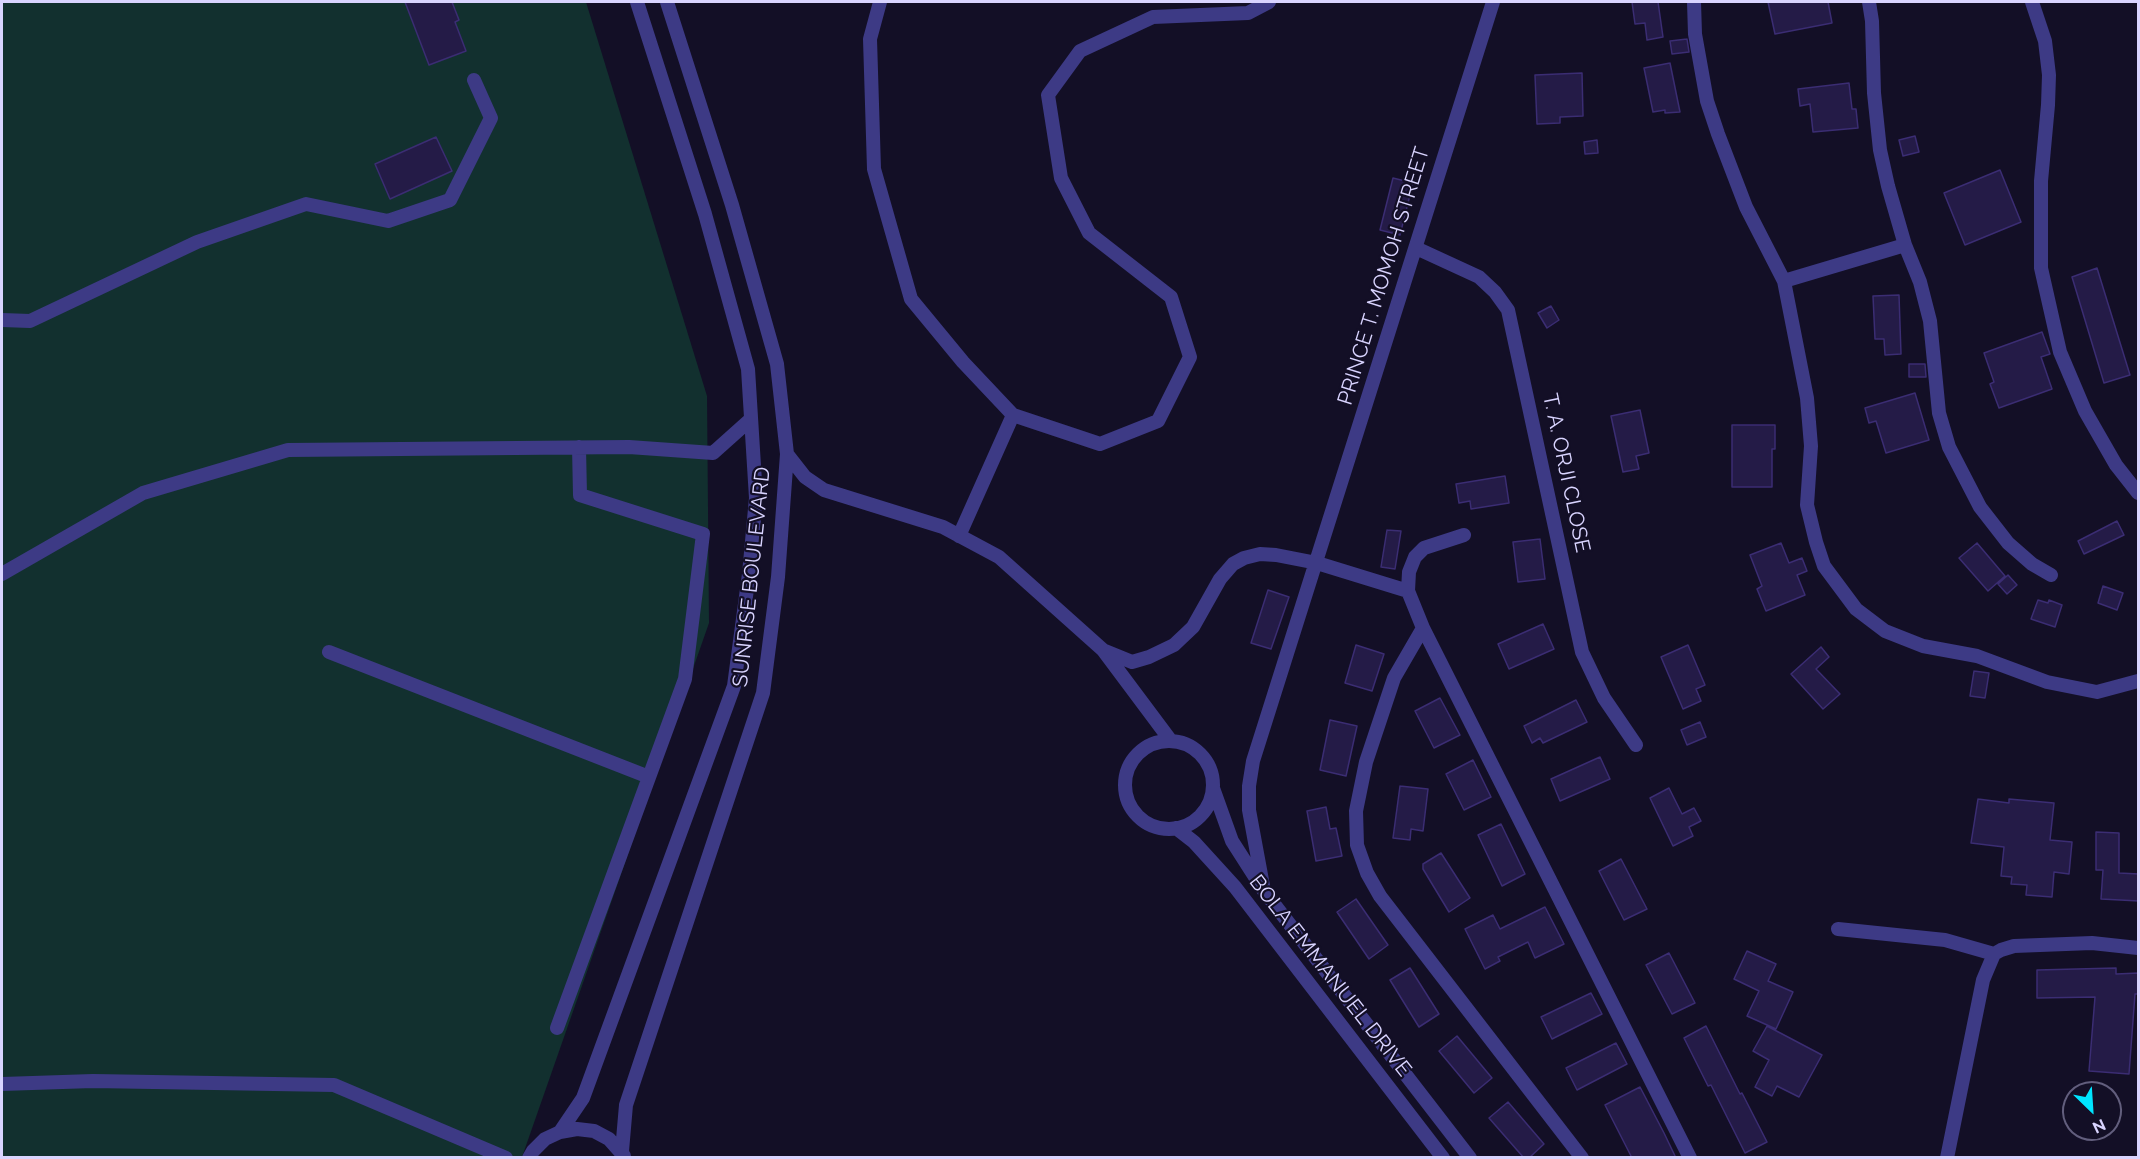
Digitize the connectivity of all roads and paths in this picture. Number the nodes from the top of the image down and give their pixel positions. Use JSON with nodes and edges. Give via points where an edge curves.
{"nodes":[{"id":1,"x":637,"y":2,"type":"edge"},
{"id":2,"x":667,"y":2,"type":"edge"},
{"id":3,"x":880,"y":2,"type":"edge"},
{"id":4,"x":1269,"y":2,"type":"edge"},
{"id":5,"x":1493,"y":2,"type":"edge"},
{"id":6,"x":1694,"y":2,"type":"edge"},
{"id":7,"x":1869,"y":2,"type":"edge"},
{"id":8,"x":2032,"y":2,"type":"edge"},
{"id":9,"x":474,"y":80,"type":"dead end"},
{"id":10,"x":1905,"y":246,"type":"junction"},
{"id":11,"x":1416,"y":248,"type":"junction"},
{"id":12,"x":1784,"y":281,"type":"junction"},
{"id":13,"x":2,"y":320,"type":"edge"},
{"id":14,"x":1013,"y":415,"type":"junction"},
{"id":15,"x":751,"y":420,"type":"junction"},
{"id":16,"x":579,"y":447,"type":"junction"},
{"id":17,"x":787,"y":454,"type":"junction"},
{"id":18,"x":2139,"y":493,"type":"edge"},
{"id":19,"x":1464,"y":535,"type":"dead end"},
{"id":20,"x":959,"y":536,"type":"junction"},
{"id":21,"x":1317,"y":563,"type":"junction"},
{"id":22,"x":2,"y":574,"type":"edge"},
{"id":23,"x":2051,"y":575,"type":"dead end"},
{"id":24,"x":1408,"y":591,"type":"junction"},
{"id":25,"x":1423,"y":628,"type":"junction"},
{"id":26,"x":1103,"y":651,"type":"junction"},
{"id":27,"x":329,"y":652,"type":"dead end"},
{"id":28,"x":2139,"y":681,"type":"edge"},
{"id":29,"x":1171,"y":741,"type":"junction"},
{"id":30,"x":1636,"y":745,"type":"dead end"},
{"id":31,"x":649,"y":777,"type":"junction"},
{"id":32,"x":1213,"y":788,"type":"junction"},
{"id":33,"x":1176,"y":828,"type":"junction"},
{"id":34,"x":1264,"y":891,"type":"junction"},
{"id":35,"x":1838,"y":929,"type":"dead end"},
{"id":36,"x":2139,"y":948,"type":"edge"},
{"id":37,"x":1994,"y":954,"type":"junction"},
{"id":38,"x":557,"y":1028,"type":"dead end"},
{"id":39,"x":2,"y":1084,"type":"edge"},
{"id":40,"x":560,"y":1132,"type":"junction"},
{"id":41,"x":623,"y":1154,"type":"edge"},
{"id":42,"x":506,"y":1158,"type":"edge"},
{"id":43,"x":529,"y":1158,"type":"edge"},
{"id":44,"x":1443,"y":1158,"type":"edge"},
{"id":45,"x":1470,"y":1158,"type":"edge"},
{"id":46,"x":1582,"y":1158,"type":"edge"},
{"id":47,"x":1690,"y":1158,"type":"edge"},
{"id":48,"x":1947,"y":1158,"type":"edge"}],
"edges":[{"from":1,"to":15,"type":"street","name":"SUNRISE BOULEVARD","via":[[705,214],[748,369]]},
{"from":2,"to":17,"type":"street","name":"SUNRISE BOULEVARD","via":[[732,205],[777,364]]},
{"from":3,"to":14,"type":"street","via":[[870,39],[874,169],[911,299]]},
{"from":4,"to":14,"type":"street","via":[[1248,13],[1153,17],[1080,51],[1048,95],[1061,178],[1089,233],[1171,297],[1190,357],[1158,420],[1100,444]]},
{"from":5,"to":11,"type":"street","name":"PRINCE T. MOMOH STREET"},
{"from":6,"to":12,"type":"street","via":[[1695,34],[1707,100],[1746,207]]},
{"from":7,"to":10,"type":"street","via":[[1880,150]]},
{"from":8,"to":18,"type":"street","via":[[2045,41],[2049,75],[2041,181],[2040,268],[2060,352],[2085,411],[2115,465]]},
{"from":9,"to":13,"type":"street","via":[[491,118],[450,200],[388,221],[306,204],[197,242],[30,321]]},
{"from":10,"to":12,"type":"street"},
{"from":10,"to":23,"type":"street","via":[[1930,321],[1939,413],[1949,447],[1980,507],[2008,543],[2031,564]]},
{"from":11,"to":21,"type":"street","name":"PRINCE T. MOMOH STREET"},
{"from":11,"to":30,"type":"street","name":"T. A. ORJI CLOSE","via":[[1479,277],[1508,310],[1582,652],[1604,698]]},
{"from":12,"to":28,"type":"street","via":[[1807,398],[1807,505],[1824,566],[1856,609],[1885,631],[1923,646],[1977,656],[2047,682],[2097,692]]},
{"from":14,"to":20,"type":"street"},
{"from":15,"to":16,"type":"street","via":[[713,453]]},
{"from":15,"to":40,"type":"street","name":"SUNRISE BOULEVARD","via":[[756,498],[734,686],[583,1098]]},
{"from":16,"to":22,"type":"street","via":[[288,450],[143,493]]},
{"from":16,"to":31,"type":"street","via":[[580,495],[703,534],[685,679]]},
{"from":17,"to":20,"type":"street","via":[[805,477],[824,490],[943,527]]},
{"from":17,"to":41,"type":"street","name":"SUNRISE BOULEVARD","via":[[778,577],[763,693],[626,1104]]},
{"from":19,"to":24,"type":"street","via":[[1424,548],[1414,557]]},
{"from":20,"to":26,"type":"street","via":[[999,557]]},
{"from":21,"to":24,"type":"street"},
{"from":21,"to":26,"type":"street","via":[[1276,555],[1244,558],[1220,579],[1193,627],[1174,645],[1132,662]]},
{"from":21,"to":34,"type":"street","name":"PRINCE T. MOMOH STREET","via":[[1253,761],[1250,810]]},
{"from":24,"to":25,"type":"street"},
{"from":25,"to":46,"type":"street","via":[[1394,678],[1366,762],[1356,811],[1357,845],[1380,896]]},
{"from":25,"to":47,"type":"street"},
{"from":26,"to":29,"type":"street"},
{"from":27,"to":31,"type":"street"},
{"from":29,"to":32,"type":"street","via":[[1185,744],[1202,756],[1212,774]]},
{"from":29,"to":33,"type":"street","via":[[1150,745],[1133,759],[1124,787],[1135,814],[1147,824]]},
{"from":31,"to":38,"type":"street"},
{"from":32,"to":33,"type":"street","via":[[1202,814]]},
{"from":32,"to":34,"type":"street","name":"BOLA EMMANUEL DRIVE","via":[[1232,841]]},
{"from":33,"to":44,"type":"street","name":"BOLA EMMANUEL DRIVE","via":[[1235,887]]},
{"from":34,"to":45,"type":"street","name":"BOLA EMMANUEL DRIVE"},
{"from":35,"to":37,"type":"street","via":[[1945,940]]},
{"from":36,"to":37,"type":"street","via":[[2092,943],[2014,946]]},
{"from":37,"to":48,"type":"street","via":[[1983,980]]},
{"from":39,"to":42,"type":"street","via":[[93,1081],[334,1085]]},
{"from":40,"to":41,"type":"street","via":[[594,1131],[609,1139]]},
{"from":40,"to":43,"type":"street","via":[[545,1139]]}]}
